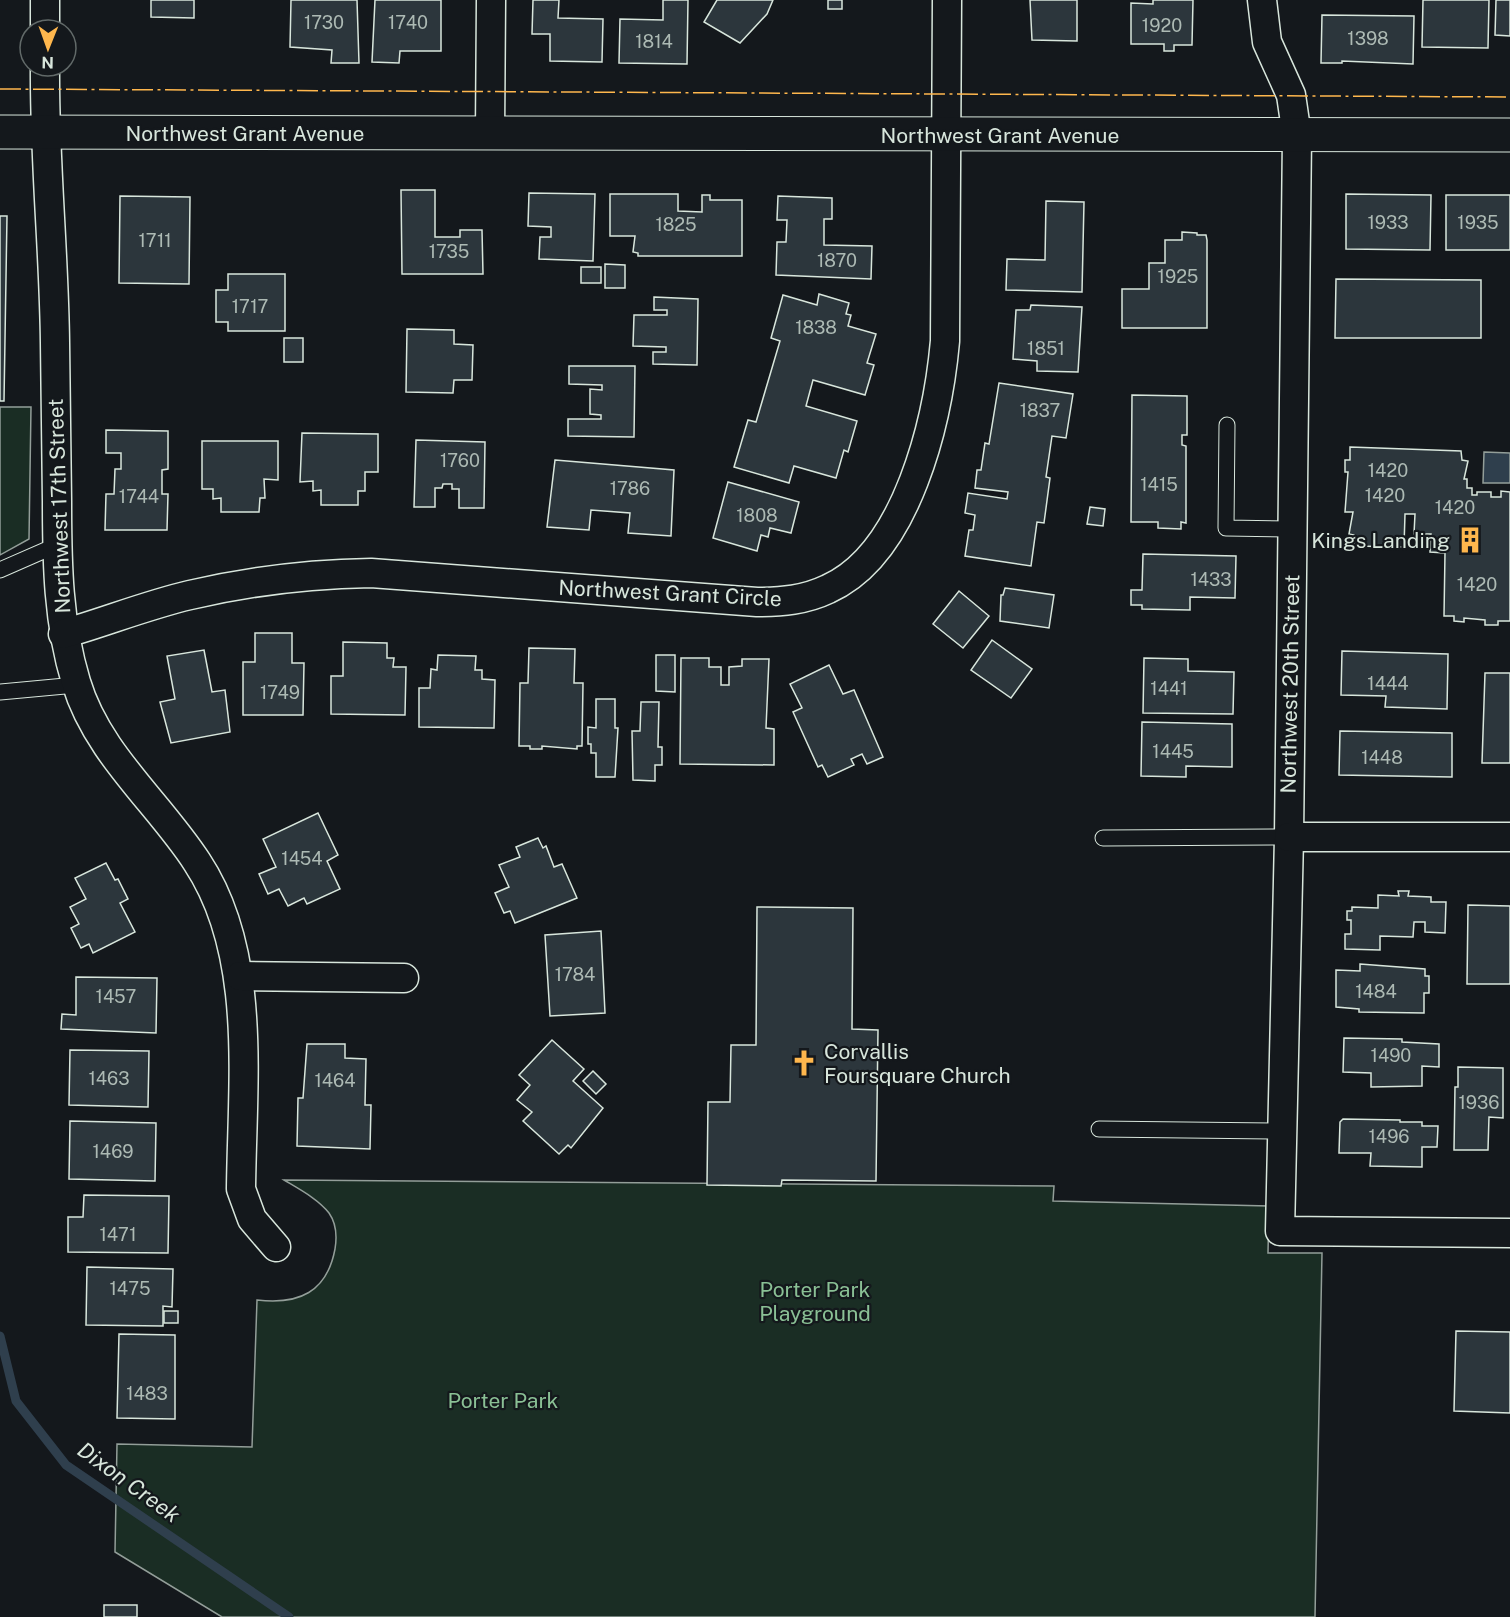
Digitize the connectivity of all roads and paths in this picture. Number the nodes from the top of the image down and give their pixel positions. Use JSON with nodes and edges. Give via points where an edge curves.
{"nodes":[{"id":1,"x":45,"y":0,"type":"edge"},
{"id":2,"x":491,"y":0,"type":"edge"},
{"id":3,"x":947,"y":0,"type":"edge"},
{"id":4,"x":1262,"y":0,"type":"edge"},
{"id":5,"x":45,"y":18,"type":"edge"},
{"id":6,"x":45,"y":78,"type":"edge"},
{"id":7,"x":0,"y":132,"type":"edge"},
{"id":8,"x":44,"y":133,"type":"junction"},
{"id":9,"x":490,"y":134,"type":"junction"},
{"id":10,"x":948,"y":135,"type":"junction"},
{"id":11,"x":1510,"y":135,"type":"edge"},
{"id":12,"x":1297,"y":136,"type":"junction"},
{"id":13,"x":1227,"y":425,"type":"dead end"},
{"id":14,"x":1291,"y":529,"type":"junction"},
{"id":15,"x":57,"y":545,"type":"junction"},
{"id":16,"x":0,"y":570,"type":"edge"},
{"id":17,"x":63,"y":634,"type":"junction"},
{"id":18,"x":76,"y":685,"type":"junction"},
{"id":19,"x":0,"y":692,"type":"edge"},
{"id":20,"x":1289,"y":837,"type":"junction"},
{"id":21,"x":1510,"y":837,"type":"edge"},
{"id":22,"x":1103,"y":838,"type":"dead end"},
{"id":23,"x":240,"y":975,"type":"junction"},
{"id":24,"x":404,"y":978,"type":"dead end"},
{"id":25,"x":1099,"y":1129,"type":"dead end"},
{"id":26,"x":1281,"y":1131,"type":"junction"},
{"id":27,"x":1510,"y":1233,"type":"edge"},
{"id":28,"x":276,"y":1247,"type":"dead end"}],
"edges":[{"from":1,"to":5,"type":"street"},
{"from":2,"to":9,"type":"street"},
{"from":3,"to":10,"type":"street","name":"Northwest Grant Circle"},
{"from":4,"to":12,"type":"street","name":"Northwest 20th Street","via":[[1267,42],[1291,95]]},
{"from":6,"to":8,"type":"street","name":"Northwest 17th Street"},
{"from":7,"to":8,"type":"main road","name":"Northwest Grant Avenue"},
{"from":8,"to":9,"type":"main road","name":"Northwest Grant Avenue"},
{"from":8,"to":15,"type":"street","name":"Northwest 17th Street","via":[[49,163],[55,338]]},
{"from":9,"to":10,"type":"main road","name":"Northwest Grant Avenue"},
{"from":10,"to":12,"type":"main road","name":"Northwest Grant Avenue"},
{"from":10,"to":17,"type":"street","name":"Northwest Grant Circle","via":[[945,341],[941,383],[927,446],[903,506],[882,542],[853,573],[831,588],[783,602],[757,602],[371,573],[320,574],[264,580],[188,596]]},
{"from":11,"to":12,"type":"main road","name":"Northwest Grant Avenue"},
{"from":12,"to":14,"type":"street","name":"Northwest 20th Street"},
{"from":13,"to":14,"type":"lane","via":[[1226,528]]},
{"from":14,"to":20,"type":"street","name":"Northwest 20th Street"},
{"from":15,"to":16,"type":"lane"},
{"from":15,"to":17,"type":"street","name":"Northwest 17th Street"},
{"from":17,"to":18,"type":"street","name":"Northwest 17th Street"},
{"from":18,"to":19,"type":"lane"},
{"from":18,"to":23,"type":"street","name":"Northwest 17th Street","via":[[110,750],[166,816],[200,865],[220,906]]},
{"from":20,"to":21,"type":"street"},
{"from":20,"to":22,"type":"lane"},
{"from":20,"to":26,"type":"street","name":"Northwest 20th Street"},
{"from":23,"to":24,"type":"street"},
{"from":23,"to":28,"type":"street","name":"Northwest 17th Street","via":[[241,1189],[252,1219]]},
{"from":25,"to":26,"type":"lane"},
{"from":26,"to":27,"type":"street","name":"Northwest 20th Street","via":[[1280,1231]]}]}
